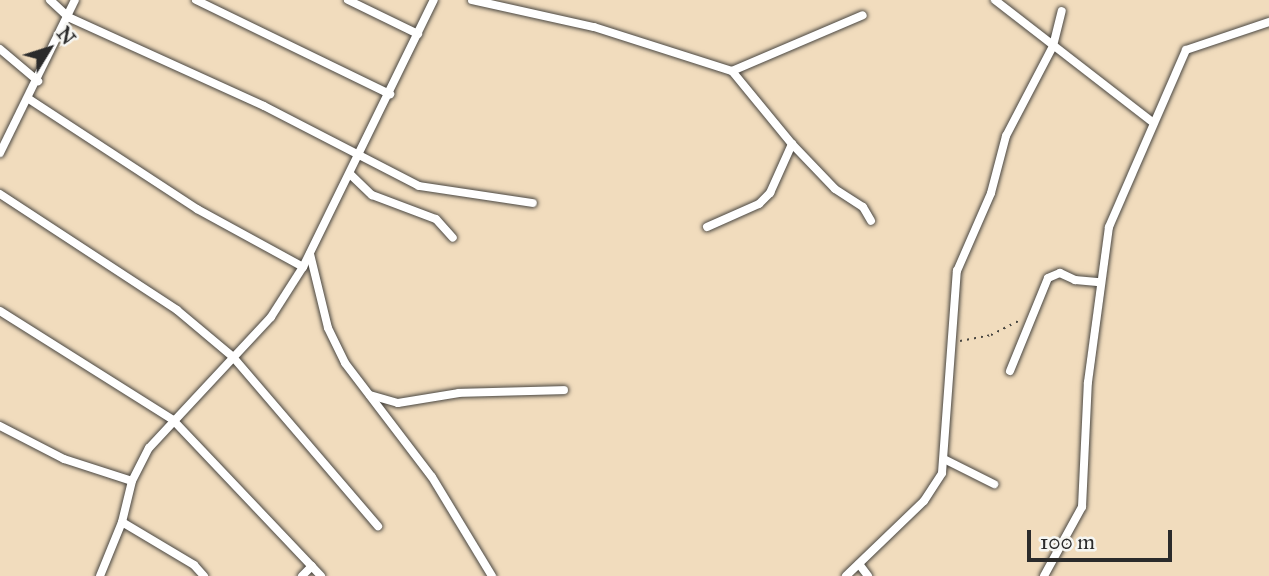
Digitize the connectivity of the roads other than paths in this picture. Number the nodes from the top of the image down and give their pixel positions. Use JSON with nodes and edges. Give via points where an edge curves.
{"nodes":[{"id":1,"x":50,"y":0,"type":"edge"},
{"id":2,"x":75,"y":0,"type":"edge"},
{"id":3,"x":196,"y":0,"type":"edge"},
{"id":4,"x":348,"y":0,"type":"edge"},
{"id":5,"x":434,"y":0,"type":"edge"},
{"id":6,"x":472,"y":0,"type":"edge"},
{"id":7,"x":995,"y":0,"type":"edge"},
{"id":8,"x":1062,"y":11,"type":"dead end"},
{"id":9,"x":863,"y":15,"type":"dead end"},
{"id":10,"x":68,"y":17,"type":"junction"},
{"id":11,"x":1269,"y":22,"type":"edge"},
{"id":12,"x":418,"y":34,"type":"junction"},
{"id":13,"x":1053,"y":46,"type":"junction"},
{"id":14,"x":0,"y":49,"type":"edge"},
{"id":15,"x":732,"y":71,"type":"junction"},
{"id":16,"x":37,"y":81,"type":"junction"},
{"id":17,"x":390,"y":94,"type":"junction"},
{"id":18,"x":29,"y":99,"type":"junction"},
{"id":19,"x":1152,"y":122,"type":"junction"},
{"id":20,"x":792,"y":144,"type":"junction"},
{"id":21,"x":0,"y":153,"type":"edge"},
{"id":22,"x":362,"y":153,"type":"junction"},
{"id":23,"x":351,"y":175,"type":"junction"},
{"id":24,"x":0,"y":194,"type":"edge"},
{"id":25,"x":533,"y":203,"type":"dead end"},
{"id":26,"x":871,"y":220,"type":"dead end"},
{"id":27,"x":708,"y":227,"type":"dead end"},
{"id":28,"x":453,"y":238,"type":"dead end"},
{"id":29,"x":310,"y":254,"type":"junction"},
{"id":30,"x":303,"y":267,"type":"junction"},
{"id":31,"x":1100,"y":282,"type":"junction"},
{"id":32,"x":0,"y":311,"type":"edge"},
{"id":33,"x":233,"y":357,"type":"junction"},
{"id":34,"x":1010,"y":371,"type":"dead end"},
{"id":35,"x":564,"y":390,"type":"dead end"},
{"id":36,"x":370,"y":395,"type":"junction"},
{"id":37,"x":173,"y":420,"type":"junction"},
{"id":38,"x":0,"y":426,"type":"edge"},
{"id":39,"x":946,"y":460,"type":"junction"},
{"id":40,"x":132,"y":481,"type":"junction"},
{"id":41,"x":994,"y":484,"type":"dead end"},
{"id":42,"x":122,"y":522,"type":"junction"},
{"id":43,"x":378,"y":526,"type":"dead end"},
{"id":44,"x":859,"y":564,"type":"junction"},
{"id":45,"x":312,"y":566,"type":"junction"},
{"id":46,"x":100,"y":576,"type":"edge"},
{"id":47,"x":204,"y":576,"type":"edge"},
{"id":48,"x":302,"y":576,"type":"edge"},
{"id":49,"x":321,"y":576,"type":"edge"},
{"id":50,"x":492,"y":576,"type":"edge"},
{"id":51,"x":846,"y":576,"type":"edge"},
{"id":52,"x":868,"y":576,"type":"edge"},
{"id":53,"x":1044,"y":576,"type":"edge"}],
"edges":[{"from":1,"to":10,"type":"street"},
{"from":2,"to":10,"type":"street"},
{"from":3,"to":17,"type":"street"},
{"from":4,"to":12,"type":"street"},
{"from":5,"to":12,"type":"street"},
{"from":6,"to":15,"type":"street","via":[[645,41]]},
{"from":7,"to":13,"type":"street"},
{"from":8,"to":13,"type":"street"},
{"from":9,"to":15,"type":"street"},
{"from":10,"to":16,"type":"street"},
{"from":10,"to":22,"type":"street"},
{"from":11,"to":19,"type":"street","via":[[1186,50]]},
{"from":12,"to":17,"type":"street"},
{"from":13,"to":19,"type":"street"},
{"from":13,"to":39,"type":"street","via":[[1006,136],[991,193],[961,259],[950,347]]},
{"from":14,"to":16,"type":"street"},
{"from":15,"to":20,"type":"street"},
{"from":16,"to":18,"type":"street"},
{"from":17,"to":22,"type":"street"},
{"from":18,"to":21,"type":"street"},
{"from":18,"to":30,"type":"street","via":[[197,209]]},
{"from":19,"to":31,"type":"street","via":[[1110,228]]},
{"from":20,"to":26,"type":"street","via":[[835,188],[863,207]]},
{"from":20,"to":27,"type":"street","via":[[770,193],[759,204]]},
{"from":22,"to":23,"type":"street"},
{"from":22,"to":25,"type":"street","via":[[419,186]]},
{"from":23,"to":28,"type":"street","via":[[372,195],[436,219]]},
{"from":23,"to":29,"type":"street"},
{"from":24,"to":33,"type":"street","via":[[155,295]]},
{"from":29,"to":30,"type":"street"},
{"from":29,"to":36,"type":"street","via":[[328,328],[345,363]]},
{"from":30,"to":33,"type":"street","via":[[271,317]]},
{"from":31,"to":34,"type":"street","via":[[1054,274],[1029,319]]},
{"from":31,"to":53,"type":"street","via":[[1088,382],[1082,507]]},
{"from":32,"to":37,"type":"street"},
{"from":33,"to":37,"type":"street"},
{"from":33,"to":43,"type":"street"},
{"from":35,"to":36,"type":"street","via":[[459,393],[398,403]]},
{"from":36,"to":50,"type":"street","via":[[432,477]]},
{"from":37,"to":40,"type":"street","via":[[149,448]]},
{"from":37,"to":45,"type":"street"},
{"from":38,"to":40,"type":"street","via":[[64,459]]},
{"from":39,"to":41,"type":"street"},
{"from":39,"to":44,"type":"street","via":[[924,501]]},
{"from":40,"to":42,"type":"street"},
{"from":42,"to":46,"type":"street"},
{"from":42,"to":47,"type":"street","via":[[194,565]]},
{"from":44,"to":51,"type":"street"},
{"from":44,"to":52,"type":"street"},
{"from":45,"to":48,"type":"street"},
{"from":45,"to":49,"type":"street"}]}
